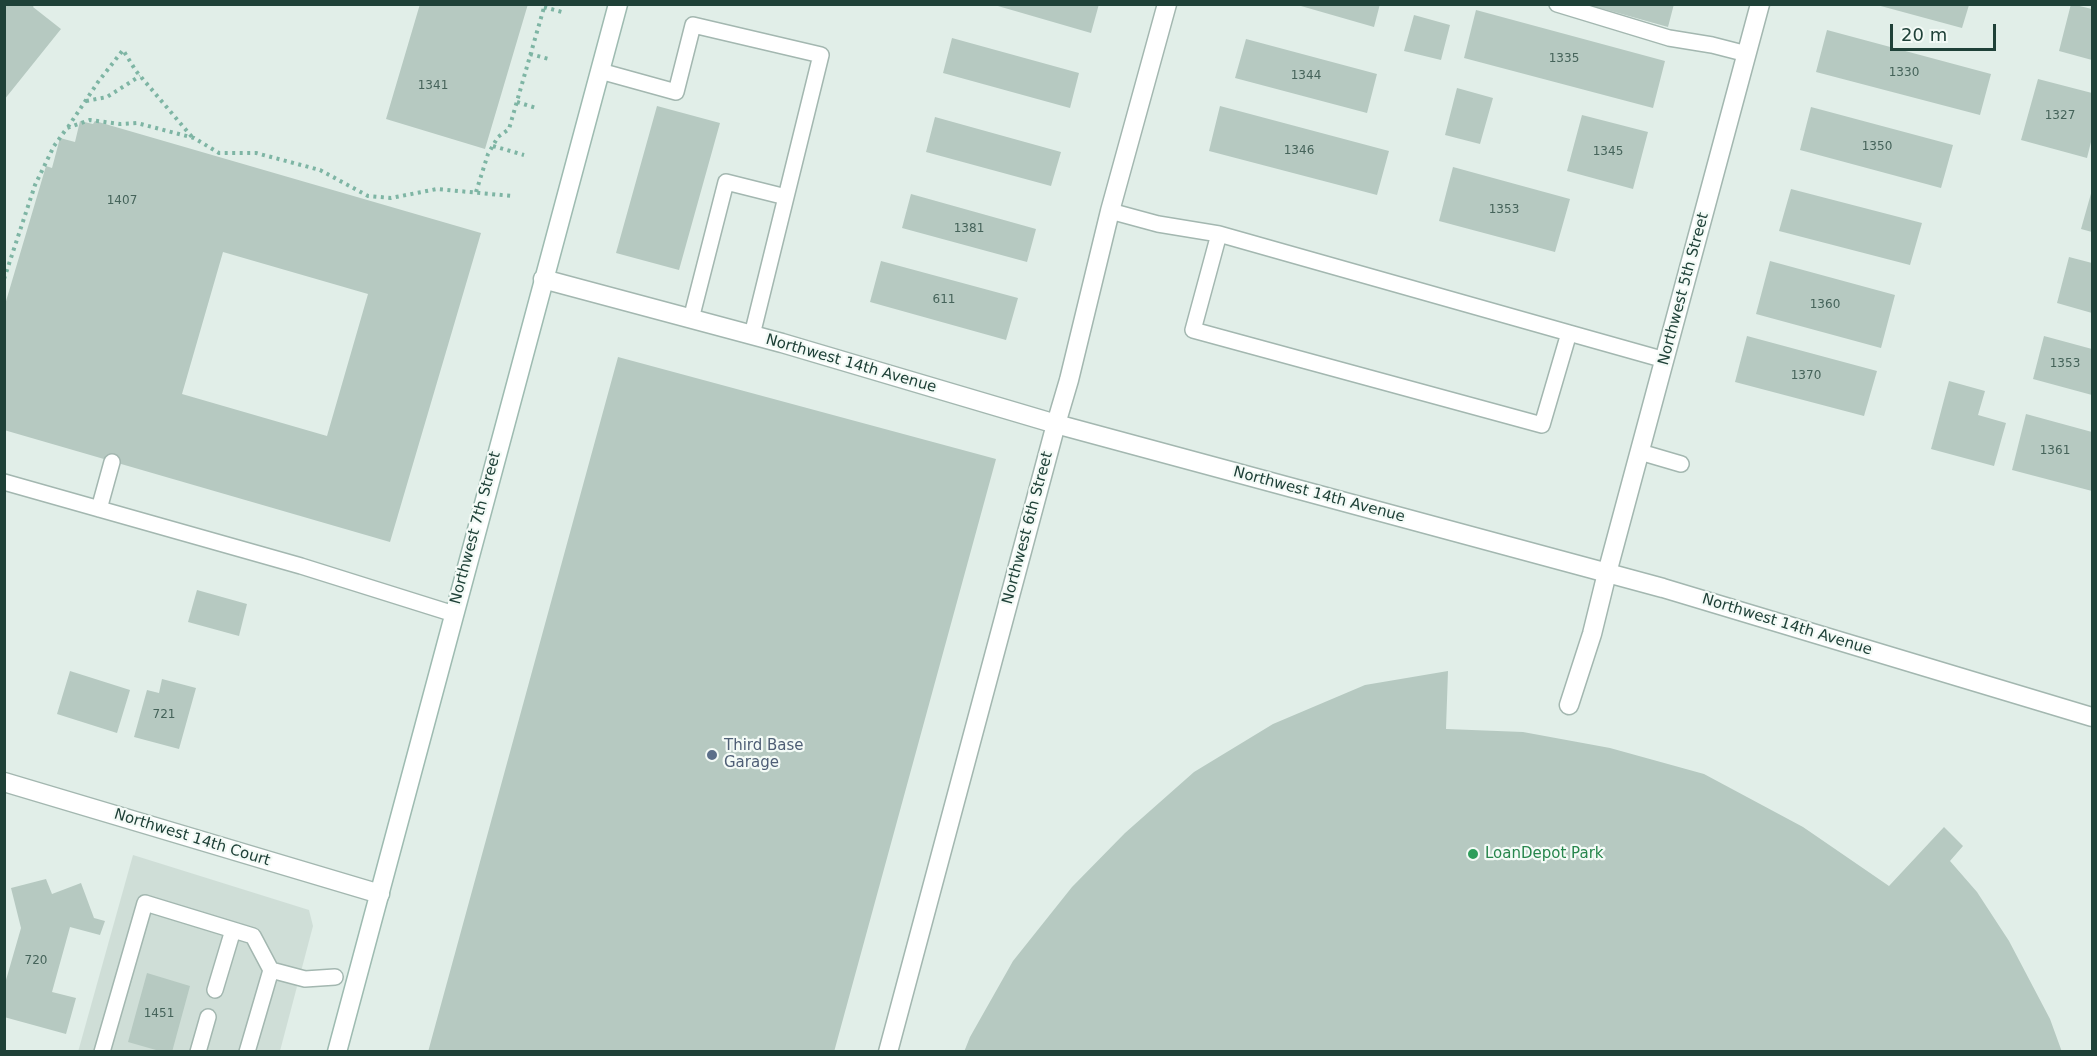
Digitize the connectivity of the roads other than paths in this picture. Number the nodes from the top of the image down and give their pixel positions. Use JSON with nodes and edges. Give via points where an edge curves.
{"nodes":[{"id":1,"x":618,"y":4,"type":"edge"},
{"id":2,"x":1167,"y":4,"type":"edge"},
{"id":3,"x":1557,"y":4,"type":"edge"},
{"id":4,"x":1760,"y":4,"type":"edge"},
{"id":5,"x":1747,"y":54,"type":"junction"},
{"id":6,"x":600,"y":71,"type":"junction"},
{"id":7,"x":786,"y":197,"type":"junction"},
{"id":8,"x":1110,"y":211,"type":"junction"},
{"id":9,"x":1220,"y":234,"type":"junction"},
{"id":10,"x":543,"y":279,"type":"junction"},
{"id":11,"x":691,"y":319,"type":"junction"},
{"id":12,"x":1569,"y":333,"type":"junction"},
{"id":13,"x":752,"y":335,"type":"junction"},
{"id":14,"x":1665,"y":360,"type":"junction"},
{"id":15,"x":1056,"y":424,"type":"junction"},
{"id":16,"x":1640,"y":452,"type":"junction"},
{"id":17,"x":112,"y":462,"type":"dead end"},
{"id":18,"x":1681,"y":464,"type":"dead end"},
{"id":19,"x":4,"y":482,"type":"edge"},
{"id":20,"x":99,"y":508,"type":"junction"},
{"id":21,"x":1607,"y":573,"type":"junction"},
{"id":22,"x":454,"y":614,"type":"junction"},
{"id":23,"x":1569,"y":705,"type":"dead end"},
{"id":24,"x":2092,"y":717,"type":"edge"},
{"id":25,"x":4,"y":782,"type":"edge"},
{"id":26,"x":380,"y":894,"type":"junction"},
{"id":27,"x":233,"y":930,"type":"junction"},
{"id":28,"x":271,"y":970,"type":"junction"},
{"id":29,"x":335,"y":977,"type":"dead end"},
{"id":30,"x":215,"y":990,"type":"dead end"},
{"id":31,"x":208,"y":1017,"type":"dead end"},
{"id":32,"x":102,"y":1052,"type":"edge"},
{"id":33,"x":198,"y":1052,"type":"edge"},
{"id":34,"x":247,"y":1052,"type":"edge"},
{"id":35,"x":337,"y":1052,"type":"edge"},
{"id":36,"x":888,"y":1052,"type":"edge"}],
"edges":[{"from":1,"to":6,"type":"street","name":"Northwest 7th Street"},
{"from":2,"to":8,"type":"street","name":"Northwest 6th Street"},
{"from":3,"to":5,"type":"lane","via":[[1669,38]]},
{"from":4,"to":5,"type":"street","name":"Northwest 5th Street"},
{"from":5,"to":14,"type":"street","name":"Northwest 5th Street"},
{"from":6,"to":7,"type":"lane","via":[[676,92],[693,25],[820,55]]},
{"from":6,"to":10,"type":"street","name":"Northwest 7th Street"},
{"from":7,"to":11,"type":"lane","via":[[726,182]]},
{"from":7,"to":13,"type":"lane"},
{"from":8,"to":9,"type":"lane"},
{"from":8,"to":15,"type":"street","name":"Northwest 6th Street"},
{"from":9,"to":12,"type":"lane"},
{"from":9,"to":12,"type":"lane","via":[[1193,330],[1542,425]]},
{"from":10,"to":11,"type":"street","name":"Northwest 14th Avenue"},
{"from":10,"to":22,"type":"street","name":"Northwest 7th Street"},
{"from":11,"to":13,"type":"street","name":"Northwest 14th Avenue"},
{"from":12,"to":14,"type":"lane"},
{"from":13,"to":15,"type":"street","name":"Northwest 14th Avenue"},
{"from":14,"to":16,"type":"street","name":"Northwest 5th Street"},
{"from":15,"to":21,"type":"street","name":"Northwest 14th Avenue"},
{"from":15,"to":36,"type":"street","name":"Northwest 6th Street"},
{"from":16,"to":18,"type":"lane"},
{"from":16,"to":21,"type":"street","name":"Northwest 5th Street"},
{"from":17,"to":20,"type":"lane"},
{"from":19,"to":20,"type":"lane"},
{"from":20,"to":22,"type":"lane"},
{"from":21,"to":23,"type":"street","name":"Northwest 5th Street"},
{"from":21,"to":24,"type":"street","name":"Northwest 14th Avenue"},
{"from":22,"to":26,"type":"street","name":"Northwest 7th Street"},
{"from":25,"to":26,"type":"street","name":"Northwest 14th Court"},
{"from":26,"to":35,"type":"street","name":"Northwest 7th Street"},
{"from":27,"to":28,"type":"lane","via":[[253,936]]},
{"from":27,"to":30,"type":"lane"},
{"from":27,"to":32,"type":"lane","via":[[145,903]]},
{"from":28,"to":29,"type":"lane","via":[[305,979]]},
{"from":28,"to":34,"type":"lane"},
{"from":31,"to":33,"type":"lane"}]}
